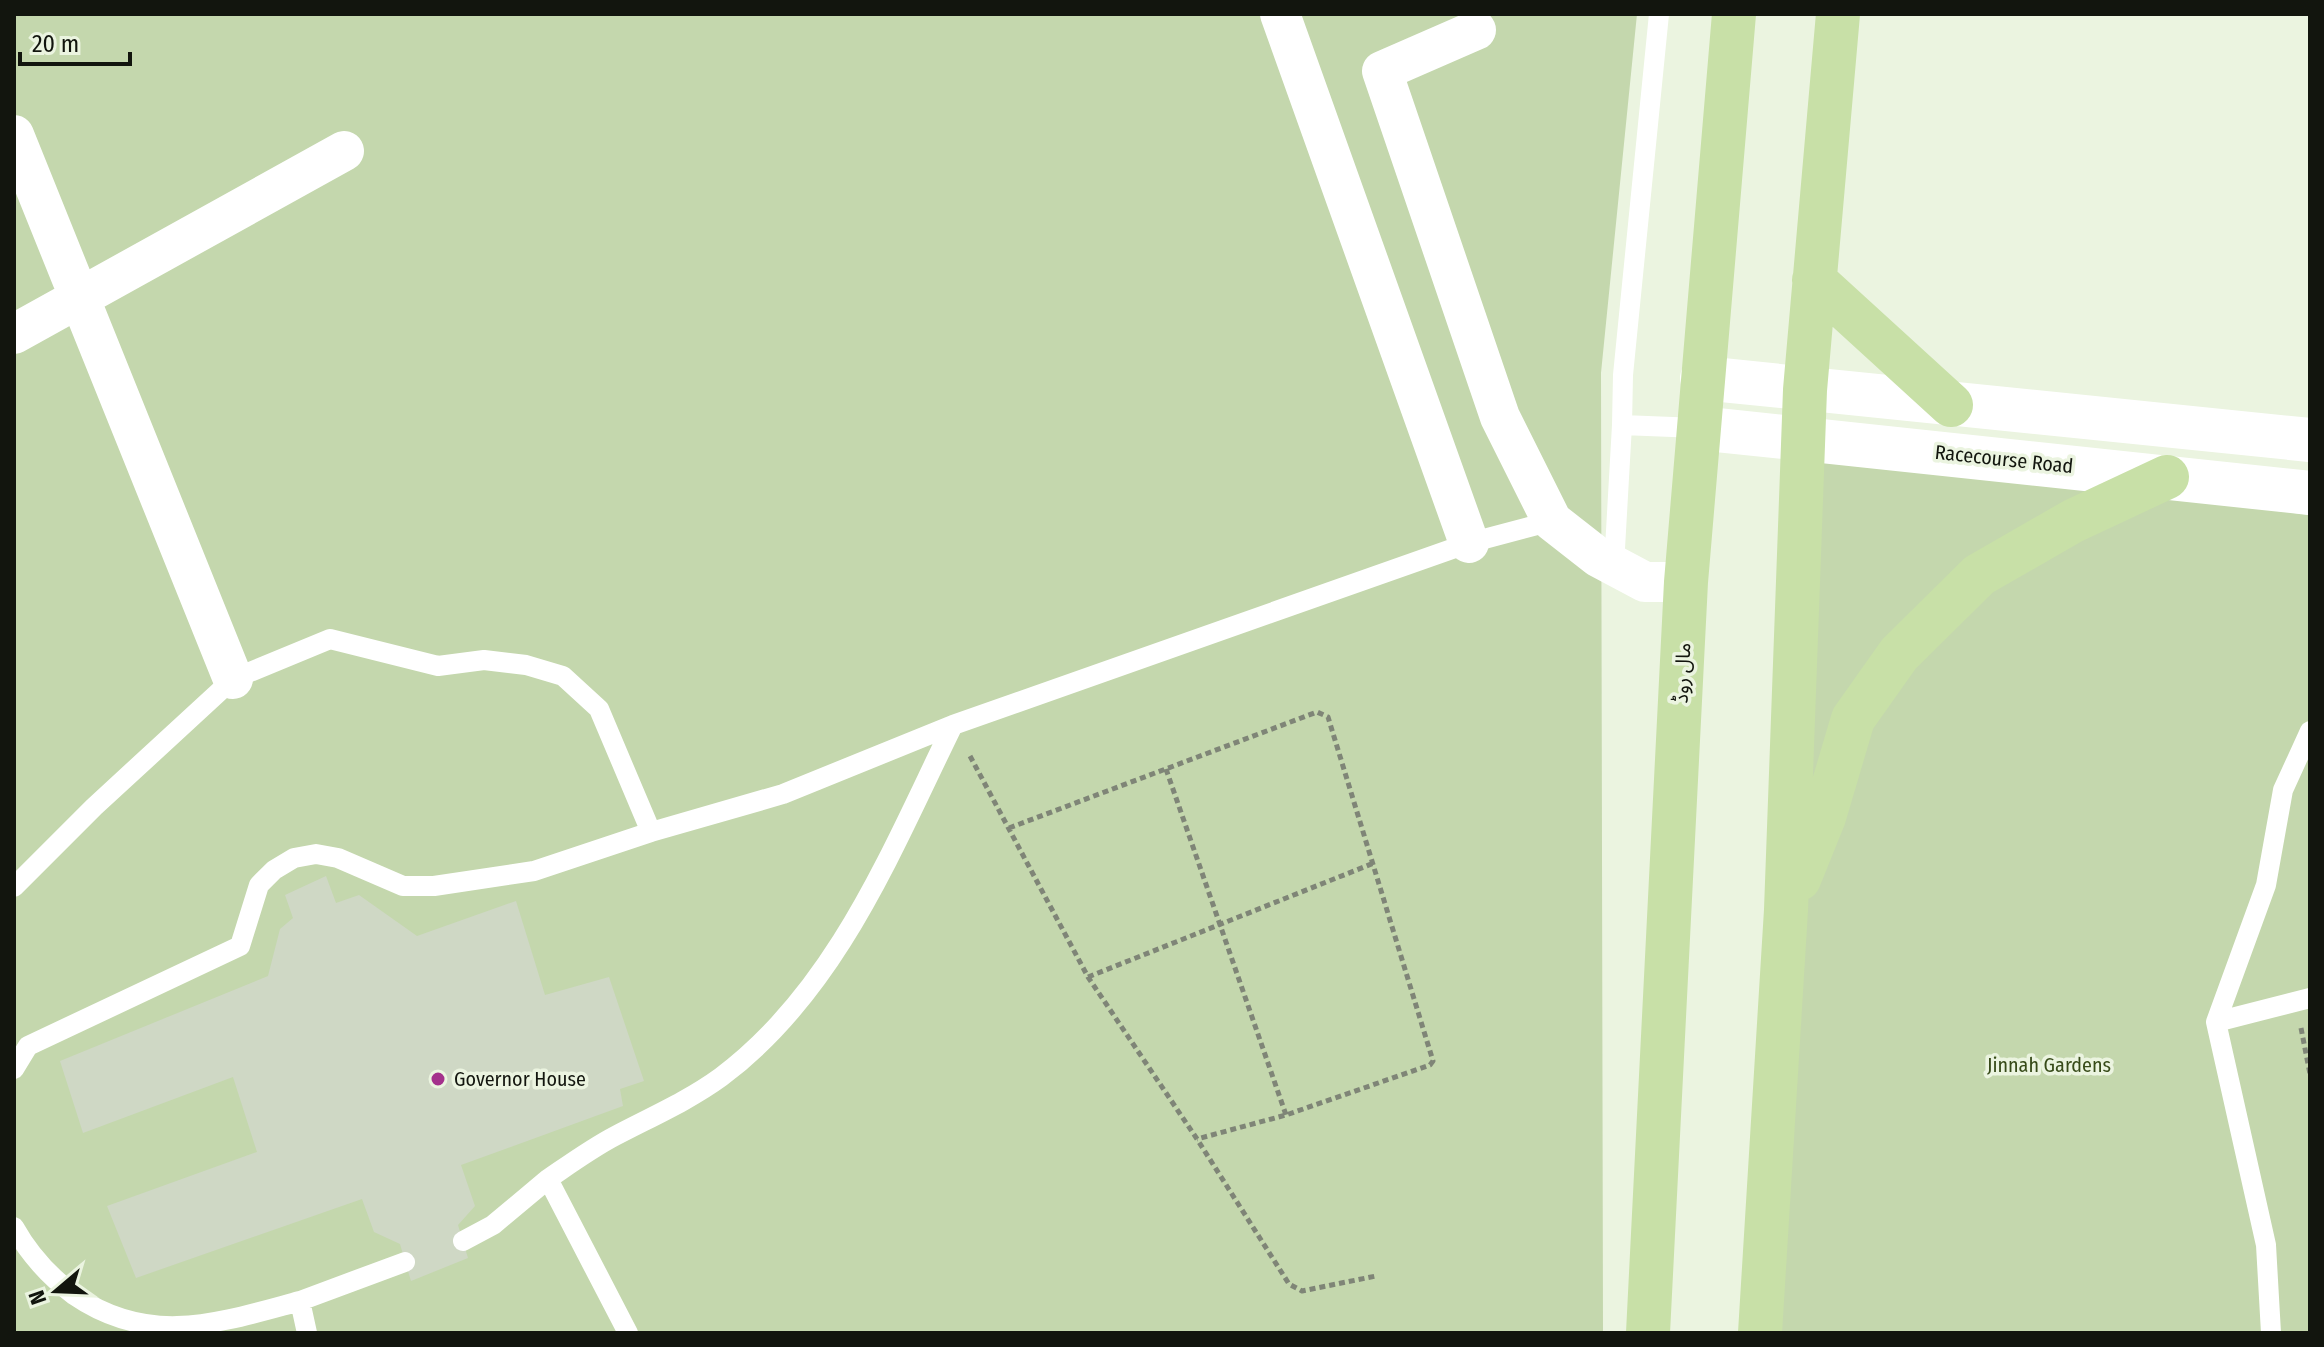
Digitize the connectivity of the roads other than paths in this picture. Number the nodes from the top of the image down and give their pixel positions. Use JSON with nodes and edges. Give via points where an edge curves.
{"nodes":[{"id":1,"x":1280,"y":14,"type":"edge"},
{"id":2,"x":1659,"y":14,"type":"edge"},
{"id":3,"x":1734,"y":14,"type":"edge"},
{"id":4,"x":1838,"y":14,"type":"edge"},
{"id":5,"x":1476,"y":30,"type":"dead end"},
{"id":6,"x":14,"y":135,"type":"edge"},
{"id":7,"x":344,"y":151,"type":"dead end"},
{"id":8,"x":1814,"y":280,"type":"junction"},
{"id":9,"x":78,"y":299,"type":"junction"},
{"id":10,"x":14,"y":334,"type":"edge"},
{"id":11,"x":1702,"y":378,"type":"junction"},
{"id":12,"x":1805,"y":390,"type":"junction"},
{"id":13,"x":1951,"y":405,"type":"junction"},
{"id":14,"x":1622,"y":425,"type":"junction"},
{"id":15,"x":1698,"y":428,"type":"junction"},
{"id":16,"x":1805,"y":437,"type":"junction"},
{"id":17,"x":2310,"y":440,"type":"edge"},
{"id":18,"x":2167,"y":477,"type":"junction"},
{"id":19,"x":2310,"y":493,"type":"edge"},
{"id":20,"x":1552,"y":521,"type":"junction"},
{"id":21,"x":1469,"y":543,"type":"junction"},
{"id":22,"x":1614,"y":566,"type":"junction"},
{"id":23,"x":1686,"y":582,"type":"junction"},
{"id":24,"x":233,"y":679,"type":"junction"},
{"id":25,"x":953,"y":725,"type":"junction"},
{"id":26,"x":2310,"y":731,"type":"edge"},
{"id":27,"x":651,"y":832,"type":"junction"},
{"id":28,"x":14,"y":887,"type":"edge"},
{"id":29,"x":1786,"y":910,"type":"junction"},
{"id":30,"x":2302,"y":1000,"type":"edge"},
{"id":31,"x":2216,"y":1022,"type":"junction"},
{"id":32,"x":14,"y":1069,"type":"edge"},
{"id":33,"x":548,"y":1179,"type":"junction"},
{"id":34,"x":14,"y":1227,"type":"edge"},
{"id":35,"x":463,"y":1241,"type":"dead end"},
{"id":36,"x":405,"y":1262,"type":"dead end"},
{"id":37,"x":300,"y":1301,"type":"junction"},
{"id":38,"x":307,"y":1333,"type":"edge"},
{"id":39,"x":628,"y":1333,"type":"edge"},
{"id":40,"x":1648,"y":1333,"type":"edge"},
{"id":41,"x":1760,"y":1333,"type":"edge"},
{"id":42,"x":2271,"y":1333,"type":"edge"}],
"edges":[{"from":1,"to":21,"type":"street"},
{"from":2,"to":14,"type":"lane"},
{"from":3,"to":11,"type":"main road","name":"مال روڈ"},
{"from":4,"to":8,"type":"main road"},
{"from":5,"to":20,"type":"street","via":[[1382,71],[1500,417]]},
{"from":6,"to":9,"type":"street"},
{"from":7,"to":9,"type":"street"},
{"from":8,"to":12,"type":"main road"},
{"from":8,"to":13,"type":"main road"},
{"from":9,"to":10,"type":"street"},
{"from":9,"to":24,"type":"street"},
{"from":11,"to":12,"type":"main road"},
{"from":11,"to":15,"type":"main road","name":"مال روڈ"},
{"from":12,"to":13,"type":"main road"},
{"from":12,"to":16,"type":"main road"},
{"from":13,"to":17,"type":"main road"},
{"from":14,"to":15,"type":"lane"},
{"from":14,"to":22,"type":"lane"},
{"from":15,"to":16,"type":"main road","name":"Racecourse Road"},
{"from":15,"to":23,"type":"main road","name":"مال روڈ"},
{"from":16,"to":18,"type":"main road","name":"Racecourse Road"},
{"from":16,"to":29,"type":"main road"},
{"from":18,"to":19,"type":"main road","name":"Racecourse Road"},
{"from":18,"to":29,"type":"main road","via":[[2073,521],[1979,575],[1899,654],[1853,719],[1824,817]]},
{"from":20,"to":21,"type":"lane"},
{"from":20,"to":22,"type":"street"},
{"from":21,"to":25,"type":"lane"},
{"from":22,"to":23,"type":"street","via":[[1645,582]]},
{"from":23,"to":40,"type":"main road","name":"مال روڈ"},
{"from":24,"to":27,"type":"lane","via":[[330,639],[438,666],[484,660],[563,676],[599,709]]},
{"from":24,"to":28,"type":"lane"},
{"from":25,"to":27,"type":"lane","via":[[783,794]]},
{"from":25,"to":33,"type":"lane","via":[[840,949],[768,1039],[708,1085]]},
{"from":26,"to":31,"type":"lane","via":[[2283,790],[2266,885]]},
{"from":27,"to":32,"type":"lane","via":[[534,871],[434,886],[403,886],[338,858],[294,858],[259,885],[240,946],[28,1046]]},
{"from":29,"to":41,"type":"main road"},
{"from":30,"to":31,"type":"lane"},
{"from":31,"to":42,"type":"lane","via":[[2266,1245]]},
{"from":33,"to":35,"type":"lane","via":[[493,1225]]},
{"from":33,"to":39,"type":"lane"},
{"from":34,"to":37,"type":"lane","via":[[54,1280],[90,1308],[131,1327],[199,1328]]},
{"from":36,"to":37,"type":"lane"},
{"from":37,"to":38,"type":"lane"}]}
